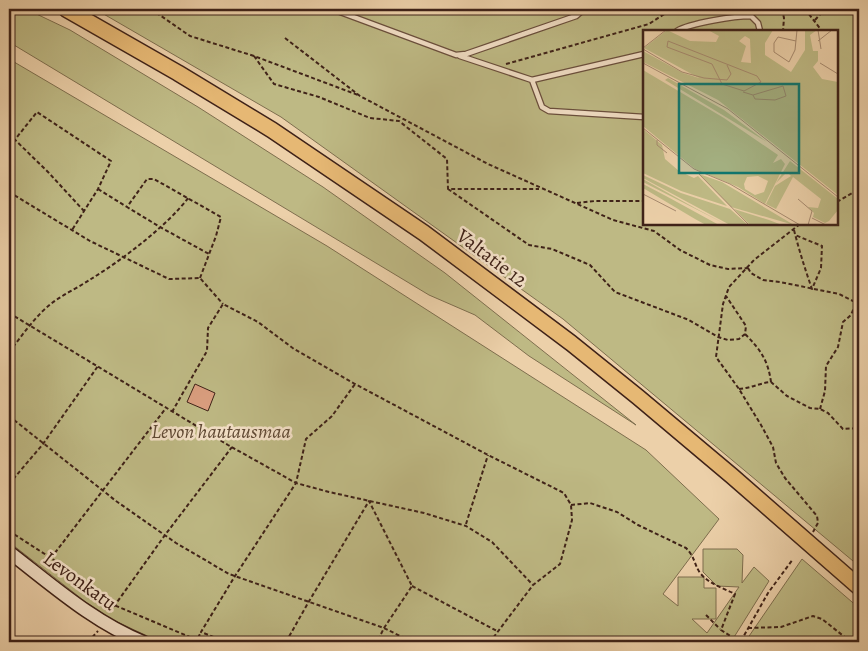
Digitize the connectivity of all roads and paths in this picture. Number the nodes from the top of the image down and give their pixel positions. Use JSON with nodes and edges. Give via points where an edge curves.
{"nodes":[{"id":1,"x":66,"y":9,"type":"edge"},
{"id":2,"x":151,"y":9,"type":"edge"},
{"id":3,"x":332,"y":9,"type":"edge"},
{"id":4,"x":584,"y":9,"type":"edge"},
{"id":5,"x":672,"y":9,"type":"edge"},
{"id":6,"x":782,"y":9,"type":"edge"},
{"id":7,"x":805,"y":9,"type":"edge"},
{"id":8,"x":825,"y":9,"type":"edge"},
{"id":9,"x":815,"y":20,"type":"junction"},
{"id":10,"x":679,"y":30,"type":"edge"},
{"id":11,"x":760,"y":30,"type":"edge"},
{"id":12,"x":783,"y":30,"type":"edge"},
{"id":13,"x":821,"y":30,"type":"edge"},
{"id":14,"x":285,"y":38,"type":"dead end"},
{"id":15,"x":643,"y":54,"type":"edge"},
{"id":16,"x":456,"y":55,"type":"junction"},
{"id":17,"x":254,"y":56,"type":"junction"},
{"id":18,"x":494,"y":67,"type":"junction"},
{"id":19,"x":532,"y":80,"type":"junction"},
{"id":20,"x":360,"y":96,"type":"junction"},
{"id":21,"x":643,"y":117,"type":"edge"},
{"id":22,"x":9,"y":134,"type":"edge"},
{"id":23,"x":14,"y":140,"type":"junction"},
{"id":24,"x":9,"y":147,"type":"edge"},
{"id":25,"x":98,"y":189,"type":"junction"},
{"id":26,"x":448,"y":189,"type":"junction"},
{"id":27,"x":541,"y":189,"type":"junction"},
{"id":28,"x":859,"y":190,"type":"edge"},
{"id":29,"x":9,"y":192,"type":"edge"},
{"id":30,"x":189,"y":197,"type":"junction"},
{"id":31,"x":643,"y":201,"type":"edge"},
{"id":32,"x":838,"y":201,"type":"edge"},
{"id":33,"x":577,"y":203,"type":"junction"},
{"id":34,"x":127,"y":207,"type":"junction"},
{"id":35,"x":84,"y":211,"type":"junction"},
{"id":36,"x":799,"y":225,"type":"edge"},
{"id":37,"x":160,"y":227,"type":"junction"},
{"id":38,"x":72,"y":230,"type":"junction"},
{"id":39,"x":794,"y":230,"type":"junction"},
{"id":40,"x":796,"y":236,"type":"junction"},
{"id":41,"x":209,"y":254,"type":"junction"},
{"id":42,"x":122,"y":257,"type":"junction"},
{"id":43,"x":748,"y":268,"type":"junction"},
{"id":44,"x":200,"y":278,"type":"junction"},
{"id":45,"x":812,"y":289,"type":"junction"},
{"id":46,"x":726,"y":296,"type":"junction"},
{"id":47,"x":858,"y":303,"type":"edge"},
{"id":48,"x":223,"y":304,"type":"junction"},
{"id":49,"x":9,"y":313,"type":"edge"},
{"id":50,"x":30,"y":325,"type":"junction"},
{"id":51,"x":745,"y":334,"type":"junction"},
{"id":52,"x":718,"y":337,"type":"junction"},
{"id":53,"x":9,"y":352,"type":"edge"},
{"id":54,"x":98,"y":366,"type":"junction"},
{"id":55,"x":772,"y":382,"type":"junction"},
{"id":56,"x":355,"y":384,"type":"junction"},
{"id":57,"x":739,"y":389,"type":"junction"},
{"id":58,"x":166,"y":408,"type":"junction"},
{"id":59,"x":820,"y":409,"type":"junction"},
{"id":60,"x":172,"y":412,"type":"junction"},
{"id":61,"x":9,"y":416,"type":"edge"},
{"id":62,"x":859,"y":428,"type":"edge"},
{"id":63,"x":43,"y":444,"type":"junction"},
{"id":64,"x":232,"y":448,"type":"junction"},
{"id":65,"x":488,"y":455,"type":"junction"},
{"id":66,"x":296,"y":483,"type":"junction"},
{"id":67,"x":9,"y":484,"type":"edge"},
{"id":68,"x":101,"y":490,"type":"junction"},
{"id":69,"x":369,"y":501,"type":"junction"},
{"id":70,"x":571,"y":505,"type":"junction"},
{"id":71,"x":466,"y":526,"type":"junction"},
{"id":72,"x":9,"y":531,"type":"edge"},
{"id":73,"x":813,"y":532,"type":"dead end"},
{"id":74,"x":165,"y":535,"type":"junction"},
{"id":75,"x":9,"y":552,"type":"edge"},
{"id":76,"x":51,"y":558,"type":"junction"},
{"id":77,"x":793,"y":559,"type":"dead end"},
{"id":78,"x":234,"y":576,"type":"junction"},
{"id":79,"x":533,"y":585,"type":"junction"},
{"id":80,"x":412,"y":586,"type":"junction"},
{"id":81,"x":859,"y":587,"type":"edge"},
{"id":82,"x":308,"y":603,"type":"junction"},
{"id":83,"x":114,"y":605,"type":"junction"},
{"id":84,"x":706,"y":615,"type":"dead end"},
{"id":85,"x":104,"y":622,"type":"junction"},
{"id":86,"x":384,"y":628,"type":"junction"},
{"id":87,"x":748,"y":628,"type":"junction"},
{"id":88,"x":721,"y":630,"type":"junction"},
{"id":89,"x":497,"y":631,"type":"junction"},
{"id":90,"x":200,"y":632,"type":"junction"},
{"id":91,"x":134,"y":641,"type":"edge"},
{"id":92,"x":88,"y":642,"type":"edge"},
{"id":93,"x":226,"y":642,"type":"edge"},
{"id":94,"x":286,"y":642,"type":"edge"},
{"id":95,"x":377,"y":642,"type":"edge"},
{"id":96,"x":412,"y":642,"type":"edge"},
{"id":97,"x":490,"y":642,"type":"edge"},
{"id":98,"x":740,"y":642,"type":"edge"},
{"id":99,"x":851,"y":642,"type":"edge"}],
"edges":[{"from":1,"to":81,"type":"highway","name":"Valtatie 12","via":[[272,130],[432,239],[638,397]]},
{"from":2,"to":17,"type":"path","via":[[190,36]]},
{"from":3,"to":16,"type":"lane"},
{"from":4,"to":16,"type":"lane","via":[[576,16]]},
{"from":5,"to":18,"type":"path","via":[[649,24]]},
{"from":6,"to":12,"type":"path"},
{"from":7,"to":9,"type":"path"},
{"from":8,"to":9,"type":"path"},
{"from":9,"to":13,"type":"path"},
{"from":10,"to":11,"type":"lane","via":[[740,16],[752,16]]},
{"from":14,"to":20,"type":"path"},
{"from":15,"to":19,"type":"lane"},
{"from":16,"to":18,"type":"lane"},
{"from":17,"to":20,"type":"path"},
{"from":17,"to":26,"type":"path","via":[[274,84],[320,97],[370,118],[399,121],[447,159]]},
{"from":18,"to":19,"type":"lane"},
{"from":19,"to":21,"type":"lane","via":[[542,107],[549,111]]},
{"from":20,"to":27,"type":"path"},
{"from":22,"to":23,"type":"path"},
{"from":23,"to":24,"type":"path"},
{"from":23,"to":25,"type":"path","via":[[36,112],[111,161]]},
{"from":23,"to":35,"type":"path"},
{"from":25,"to":34,"type":"path"},
{"from":25,"to":35,"type":"path"},
{"from":26,"to":27,"type":"path"},
{"from":26,"to":52,"type":"path","via":[[529,245],[590,265],[615,292],[689,320]]},
{"from":27,"to":33,"type":"path"},
{"from":28,"to":32,"type":"path"},
{"from":29,"to":38,"type":"path"},
{"from":30,"to":34,"type":"path","via":[[154,179],[147,179]]},
{"from":30,"to":37,"type":"path"},
{"from":30,"to":41,"type":"path","via":[[221,217]]},
{"from":31,"to":33,"type":"path"},
{"from":33,"to":43,"type":"path","via":[[613,220],[654,231],[680,250],[710,265],[728,269]]},
{"from":34,"to":37,"type":"path"},
{"from":35,"to":38,"type":"path"},
{"from":36,"to":39,"type":"path"},
{"from":37,"to":41,"type":"path"},
{"from":37,"to":42,"type":"path"},
{"from":38,"to":42,"type":"path"},
{"from":39,"to":40,"type":"path"},
{"from":39,"to":43,"type":"path"},
{"from":40,"to":45,"type":"path"},
{"from":40,"to":45,"type":"path","via":[[822,246],[821,268]]},
{"from":41,"to":44,"type":"path"},
{"from":42,"to":44,"type":"path","via":[[169,279]]},
{"from":42,"to":50,"type":"path","via":[[51,304]]},
{"from":43,"to":45,"type":"path","via":[[762,280]]},
{"from":43,"to":46,"type":"path","via":[[729,287]]},
{"from":44,"to":48,"type":"path"},
{"from":45,"to":47,"type":"path","via":[[839,294]]},
{"from":46,"to":51,"type":"path","via":[[746,326]]},
{"from":46,"to":52,"type":"path"},
{"from":47,"to":59,"type":"path","via":[[843,322],[838,348],[826,366]]},
{"from":48,"to":56,"type":"path","via":[[258,322],[294,349]]},
{"from":48,"to":60,"type":"path","via":[[208,328],[207,351]]},
{"from":49,"to":50,"type":"path"},
{"from":50,"to":53,"type":"path"},
{"from":50,"to":54,"type":"path"},
{"from":51,"to":52,"type":"path","via":[[739,339]]},
{"from":51,"to":55,"type":"path","via":[[760,349]]},
{"from":52,"to":57,"type":"path","via":[[716,357]]},
{"from":54,"to":58,"type":"path"},
{"from":54,"to":63,"type":"path"},
{"from":55,"to":57,"type":"path"},
{"from":55,"to":59,"type":"path","via":[[788,396],[810,408]]},
{"from":56,"to":65,"type":"path"},
{"from":56,"to":66,"type":"path","via":[[332,416],[306,439]]},
{"from":57,"to":73,"type":"path","via":[[773,448],[784,478],[817,516],[818,523]]},
{"from":58,"to":60,"type":"path"},
{"from":58,"to":68,"type":"path"},
{"from":59,"to":62,"type":"path","via":[[843,429]]},
{"from":60,"to":64,"type":"path"},
{"from":61,"to":63,"type":"path"},
{"from":63,"to":67,"type":"path"},
{"from":63,"to":68,"type":"path"},
{"from":64,"to":66,"type":"path"},
{"from":64,"to":74,"type":"path"},
{"from":65,"to":70,"type":"path","via":[[564,493]]},
{"from":65,"to":71,"type":"path"},
{"from":66,"to":69,"type":"path"},
{"from":66,"to":78,"type":"path"},
{"from":68,"to":74,"type":"path"},
{"from":68,"to":76,"type":"path"},
{"from":69,"to":71,"type":"path"},
{"from":69,"to":80,"type":"path"},
{"from":69,"to":82,"type":"path"},
{"from":70,"to":79,"type":"path","via":[[572,520],[560,564]]},
{"from":70,"to":88,"type":"path","via":[[590,503],[617,512],[686,548],[700,573],[719,588],[735,594]]},
{"from":71,"to":79,"type":"path","via":[[492,542]]},
{"from":72,"to":76,"type":"path"},
{"from":74,"to":78,"type":"path"},
{"from":74,"to":83,"type":"path"},
{"from":75,"to":85,"type":"main road","name":"Levonkatu"},
{"from":76,"to":83,"type":"path"},
{"from":77,"to":87,"type":"path"},
{"from":78,"to":82,"type":"path"},
{"from":78,"to":90,"type":"path"},
{"from":79,"to":89,"type":"path"},
{"from":80,"to":86,"type":"path"},
{"from":80,"to":89,"type":"path"},
{"from":82,"to":86,"type":"path"},
{"from":82,"to":94,"type":"path"},
{"from":83,"to":85,"type":"path"},
{"from":83,"to":90,"type":"path","via":[[197,640]]},
{"from":84,"to":88,"type":"path"},
{"from":85,"to":91,"type":"main road","name":"Levonkatu"},
{"from":85,"to":92,"type":"path"},
{"from":86,"to":95,"type":"path"},
{"from":86,"to":96,"type":"path"},
{"from":87,"to":98,"type":"path"},
{"from":87,"to":99,"type":"path","via":[[781,627],[813,616],[822,619]]},
{"from":88,"to":98,"type":"path"},
{"from":89,"to":97,"type":"path"},
{"from":90,"to":93,"type":"path"}]}
